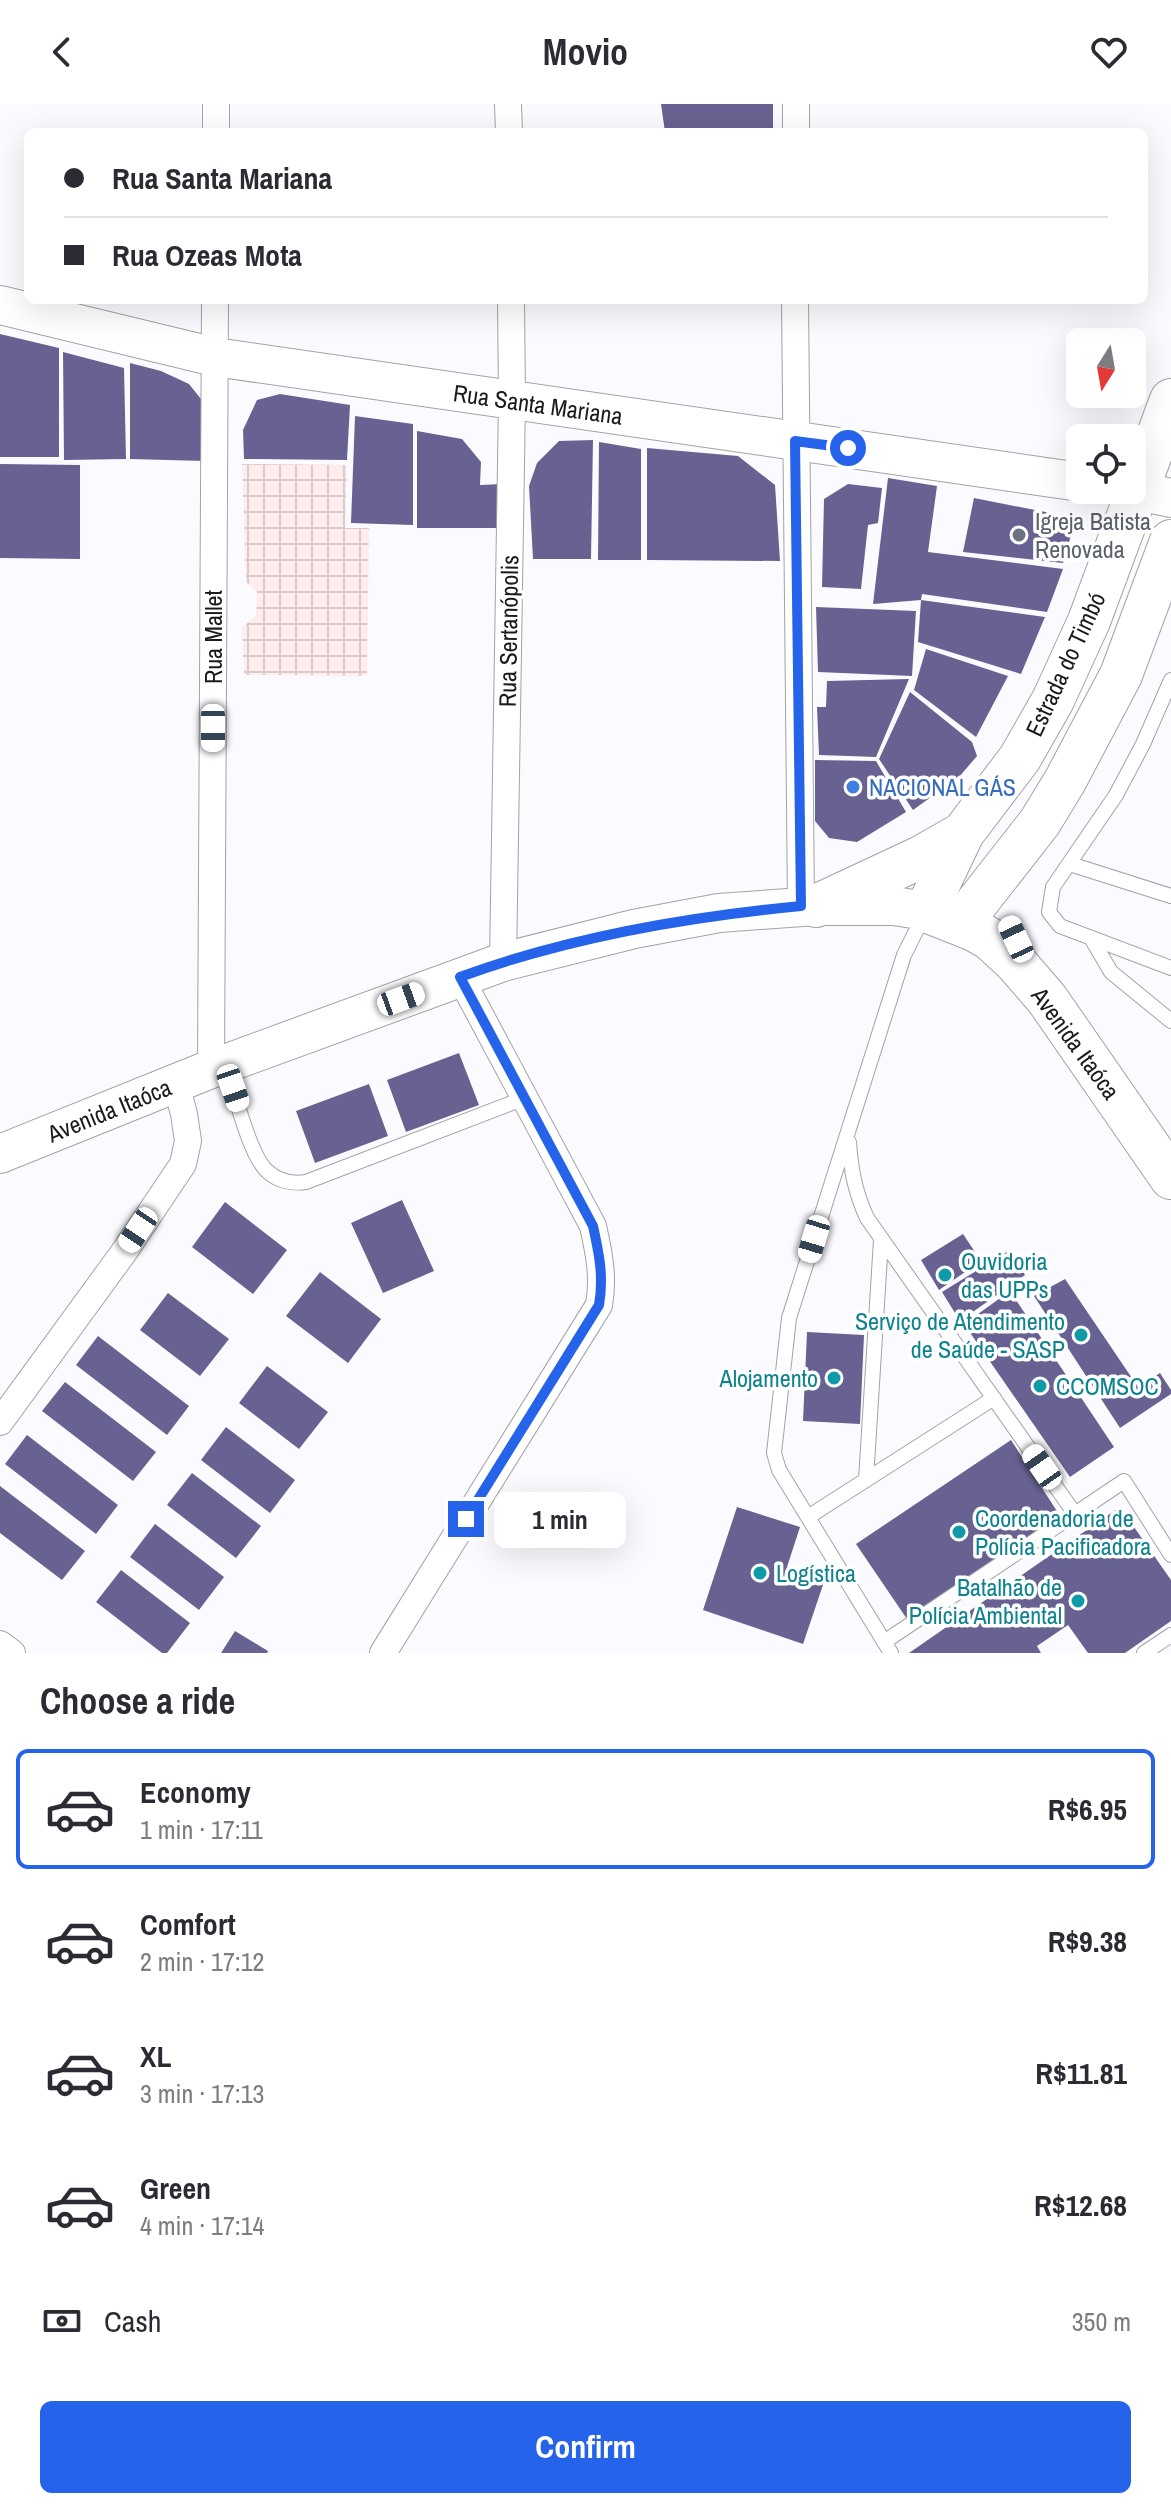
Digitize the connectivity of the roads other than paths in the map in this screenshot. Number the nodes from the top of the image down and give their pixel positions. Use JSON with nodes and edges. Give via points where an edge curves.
{"nodes":[{"id":1,"x":216,"y":104,"type":"edge"},
{"id":2,"x":508,"y":104,"type":"edge"},
{"id":3,"x":796,"y":104,"type":"edge"},
{"id":4,"x":216,"y":128,"type":"edge"},
{"id":5,"x":509,"y":128,"type":"edge"},
{"id":6,"x":796,"y":128,"type":"edge"},
{"id":7,"x":215,"y":304,"type":"edge"},
{"id":8,"x":511,"y":304,"type":"edge"},
{"id":9,"x":795,"y":304,"type":"edge"},
{"id":10,"x":0,"y":305,"type":"edge"},
{"id":11,"x":215,"y":357,"type":"junction"},
{"id":12,"x":512,"y":400,"type":"junction"},
{"id":13,"x":1171,"y":400,"type":"edge"},
{"id":14,"x":795,"y":441,"type":"junction"},
{"id":15,"x":1066,"y":480,"type":"edge"},
{"id":16,"x":1147,"y":493,"type":"edge"},
{"id":17,"x":1168,"y":560,"type":"edge"},
{"id":18,"x":1171,"y":680,"type":"edge"},
{"id":19,"x":963,"y":833,"type":"junction"},
{"id":20,"x":1013,"y":858,"type":"junction"},
{"id":21,"x":1070,"y":864,"type":"junction"},
{"id":22,"x":1171,"y":896,"type":"edge"},
{"id":23,"x":809,"y":906,"type":"junction"},
{"id":24,"x":944,"y":917,"type":"junction"},
{"id":25,"x":1091,"y":938,"type":"junction"},
{"id":26,"x":503,"y":962,"type":"junction"},
{"id":27,"x":1171,"y":968,"type":"edge"},
{"id":28,"x":460,"y":977,"type":"junction"},
{"id":29,"x":1047,"y":999,"type":"junction"},
{"id":30,"x":1171,"y":1021,"type":"edge"},
{"id":31,"x":218,"y":1067,"type":"junction"},
{"id":32,"x":176,"y":1084,"type":"junction"},
{"id":33,"x":525,"y":1098,"type":"junction"},
{"id":34,"x":848,"y":1133,"type":"junction"},
{"id":35,"x":0,"y":1154,"type":"edge"},
{"id":36,"x":1166,"y":1163,"type":"edge"},
{"id":37,"x":881,"y":1240,"type":"junction"},
{"id":38,"x":994,"y":1398,"type":"junction"},
{"id":39,"x":0,"y":1422,"type":"edge"},
{"id":40,"x":866,"y":1480,"type":"junction"},
{"id":41,"x":1075,"y":1514,"type":"junction"},
{"id":42,"x":808,"y":1517,"type":"junction"},
{"id":43,"x":1171,"y":1555,"type":"edge"},
{"id":44,"x":1171,"y":1635,"type":"edge"},
{"id":45,"x":0,"y":1644,"type":"edge"},
{"id":46,"x":888,"y":1647,"type":"edge"},
{"id":47,"x":12,"y":1653,"type":"edge"},
{"id":48,"x":383,"y":1653,"type":"edge"},
{"id":49,"x":1144,"y":1653,"type":"edge"}],
"edges":[{"from":1,"to":4,"type":"street"},
{"from":2,"to":5,"type":"street"},
{"from":3,"to":6,"type":"street"},
{"from":7,"to":11,"type":"street","name":"Rua Mallet"},
{"from":8,"to":12,"type":"street","name":"Rua Sertanópolis"},
{"from":9,"to":14,"type":"street"},
{"from":10,"to":11,"type":"street","name":"Rua Santa Mariana"},
{"from":11,"to":12,"type":"street","name":"Rua Santa Mariana"},
{"from":11,"to":31,"type":"street","name":"Rua Mallet"},
{"from":12,"to":14,"type":"street","name":"Rua Santa Mariana"},
{"from":12,"to":26,"type":"street","name":"Rua Sertanópolis"},
{"from":13,"to":16,"type":"main road","name":"Estrada do Timbó"},
{"from":14,"to":15,"type":"street","name":"Rua Santa Mariana"},
{"from":14,"to":23,"type":"street"},
{"from":16,"to":19,"type":"main road","name":"Estrada do Timbó","via":[[1053,700],[1020,758]]},
{"from":17,"to":20,"type":"main road","name":"Estrada do Timbó","via":[[1121,675],[1065,781]]},
{"from":18,"to":21,"type":"lane","via":[[1116,795]]},
{"from":19,"to":23,"type":"main road"},
{"from":19,"to":24,"type":"main road","name":"Estrada do Timbó"},
{"from":20,"to":24,"type":"main road","name":"Estrada do Timbó"},
{"from":20,"to":29,"type":"main road","via":[[1005,901],[1008,921]]},
{"from":21,"to":22,"type":"lane"},
{"from":21,"to":25,"type":"lane","via":[[1053,887],[1049,912],[1060,926]]},
{"from":23,"to":24,"type":"street","name":"Avenida Itaóca","via":[[894,906]]},
{"from":23,"to":26,"type":"street","name":"Avenida Itaóca","via":[[719,913]]},
{"from":24,"to":29,"type":"main road","name":"Avenida Itaóca","via":[[990,939]]},
{"from":24,"to":34,"type":"lane","via":[[904,955]]},
{"from":25,"to":27,"type":"lane"},
{"from":25,"to":30,"type":"lane","via":[[1111,972]]},
{"from":26,"to":28,"type":"street","name":"Avenida Itaóca"},
{"from":28,"to":31,"type":"street","name":"Avenida Itaóca"},
{"from":28,"to":33,"type":"street"},
{"from":29,"to":36,"type":"main road","name":"Avenida Itaóca"},
{"from":31,"to":32,"type":"street","name":"Avenida Itaóca"},
{"from":31,"to":33,"type":"lane","via":[[257,1158],[272,1174],[293,1184]]},
{"from":32,"to":35,"type":"street","name":"Avenida Itaóca"},
{"from":32,"to":39,"type":"street","via":[[188,1141],[183,1164]]},
{"from":33,"to":48,"type":"street","via":[[593,1226],[601,1270],[599,1305]]},
{"from":34,"to":37,"type":"lane","via":[[856,1196]]},
{"from":34,"to":42,"type":"lane","via":[[789,1318],[774,1453]]},
{"from":37,"to":38,"type":"lane"},
{"from":37,"to":40,"type":"lane"},
{"from":38,"to":40,"type":"lane"},
{"from":38,"to":41,"type":"lane"},
{"from":40,"to":42,"type":"lane"},
{"from":41,"to":43,"type":"lane","via":[[1124,1481]]},
{"from":41,"to":46,"type":"lane"},
{"from":42,"to":46,"type":"lane"},
{"from":44,"to":49,"type":"lane"},
{"from":45,"to":47,"type":"street"}]}
